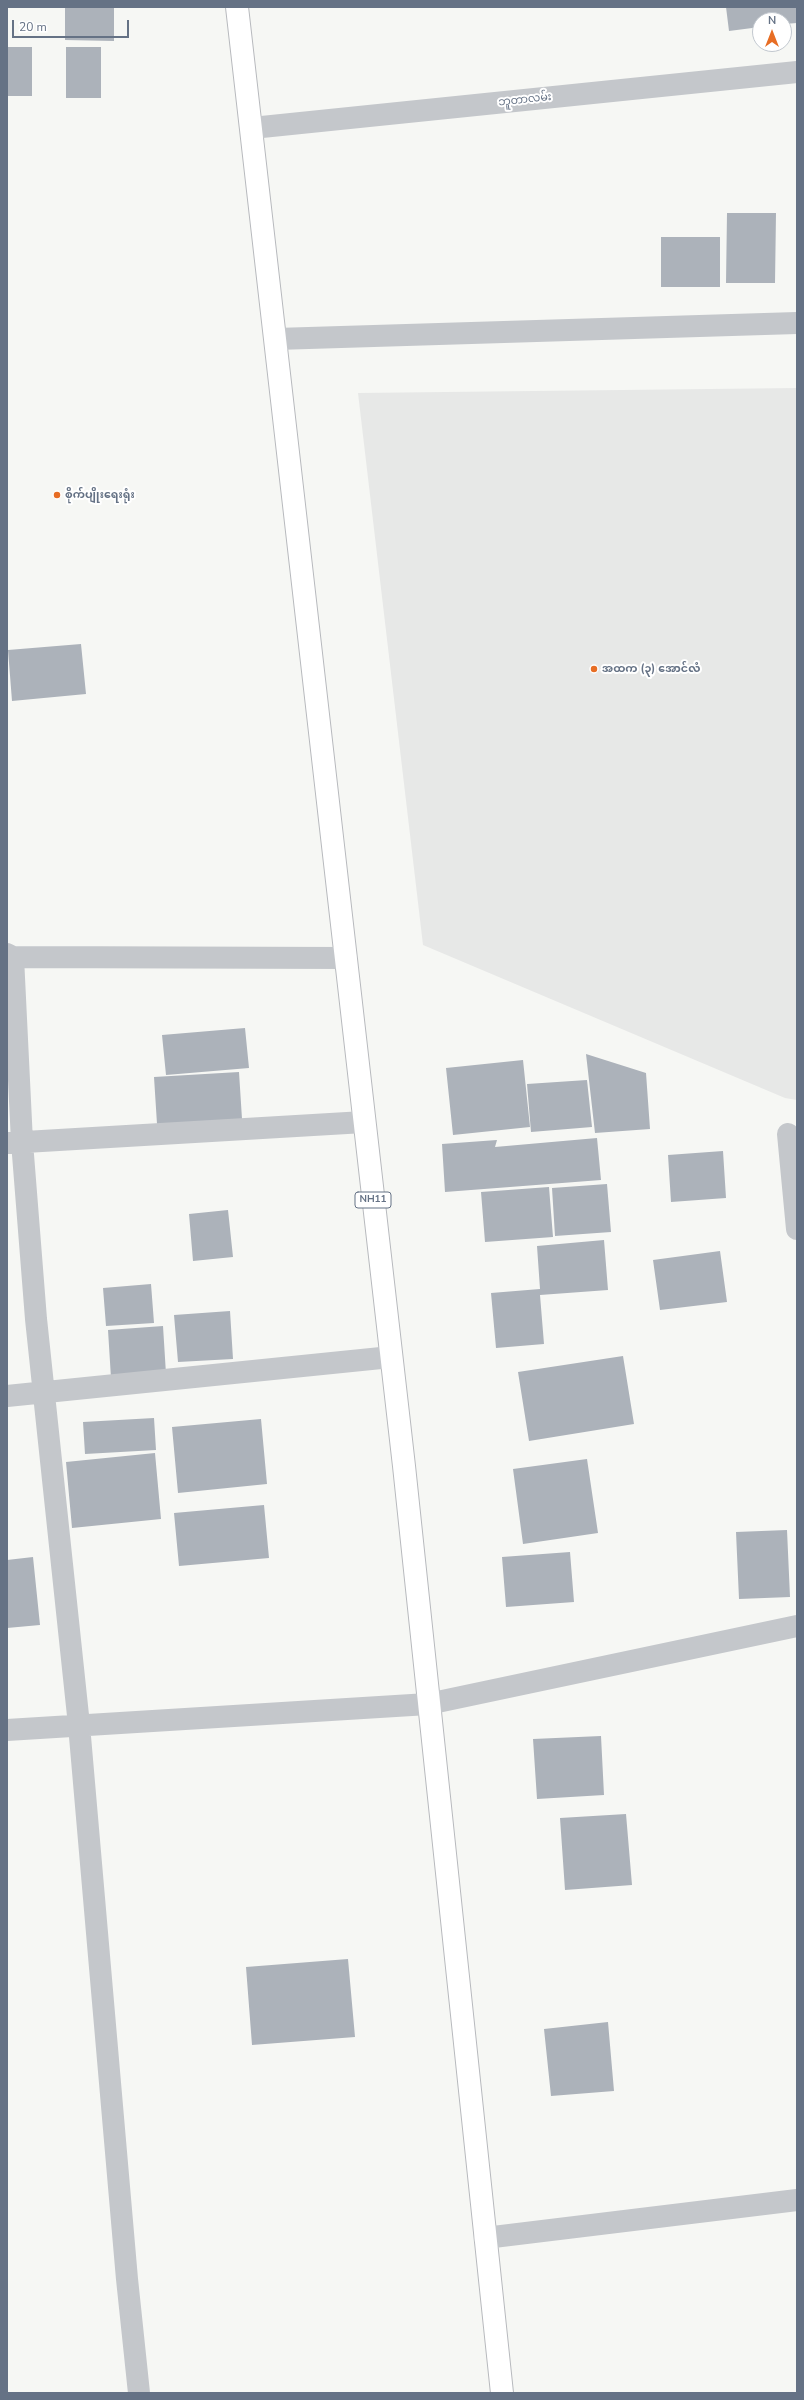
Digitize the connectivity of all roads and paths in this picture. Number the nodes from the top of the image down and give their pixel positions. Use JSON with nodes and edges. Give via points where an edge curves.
{"nodes":[{"id":1,"x":237,"y":7,"type":"edge"},
{"id":2,"x":797,"y":72,"type":"edge"},
{"id":3,"x":252,"y":128,"type":"junction"},
{"id":4,"x":797,"y":323,"type":"edge"},
{"id":5,"x":276,"y":338,"type":"junction"},
{"id":6,"x":10,"y":955,"type":"edge"},
{"id":7,"x":346,"y":958,"type":"junction"},
{"id":8,"x":364,"y":1122,"type":"junction"},
{"id":9,"x":788,"y":1134,"type":"dead end"},
{"id":10,"x":14,"y":1142,"type":"edge"},
{"id":11,"x":797,"y":1229,"type":"edge"},
{"id":12,"x":391,"y":1357,"type":"junction"},
{"id":13,"x":44,"y":1392,"type":"junction"},
{"id":14,"x":7,"y":1396,"type":"edge"},
{"id":15,"x":797,"y":1626,"type":"edge"},
{"id":16,"x":428,"y":1704,"type":"junction"},
{"id":17,"x":79,"y":1725,"type":"junction"},
{"id":18,"x":7,"y":1730,"type":"edge"},
{"id":19,"x":797,"y":2200,"type":"edge"},
{"id":20,"x":485,"y":2238,"type":"junction"},
{"id":21,"x":139,"y":2393,"type":"edge"},
{"id":22,"x":502,"y":2393,"type":"edge"}],
"edges":[{"from":1,"to":3,"type":"highway","number":"NH11"},
{"from":2,"to":3,"type":"street","name":"ဘူတာလမ်း"},
{"from":3,"to":5,"type":"highway","number":"NH11"},
{"from":4,"to":5,"type":"street"},
{"from":5,"to":7,"type":"highway","number":"NH11"},
{"from":6,"to":7,"type":"street"},
{"from":6,"to":10,"type":"street"},
{"from":7,"to":8,"type":"highway","number":"NH11"},
{"from":8,"to":10,"type":"street"},
{"from":8,"to":12,"type":"highway","number":"NH11"},
{"from":9,"to":11,"type":"street"},
{"from":10,"to":13,"type":"street"},
{"from":12,"to":13,"type":"street"},
{"from":12,"to":16,"type":"highway","number":"NH11"},
{"from":13,"to":14,"type":"street"},
{"from":13,"to":17,"type":"street"},
{"from":15,"to":16,"type":"street"},
{"from":16,"to":17,"type":"street"},
{"from":16,"to":20,"type":"highway","number":"NH11"},
{"from":17,"to":18,"type":"street"},
{"from":17,"to":21,"type":"street"},
{"from":19,"to":20,"type":"street"},
{"from":20,"to":22,"type":"highway","number":"NH11"}]}
